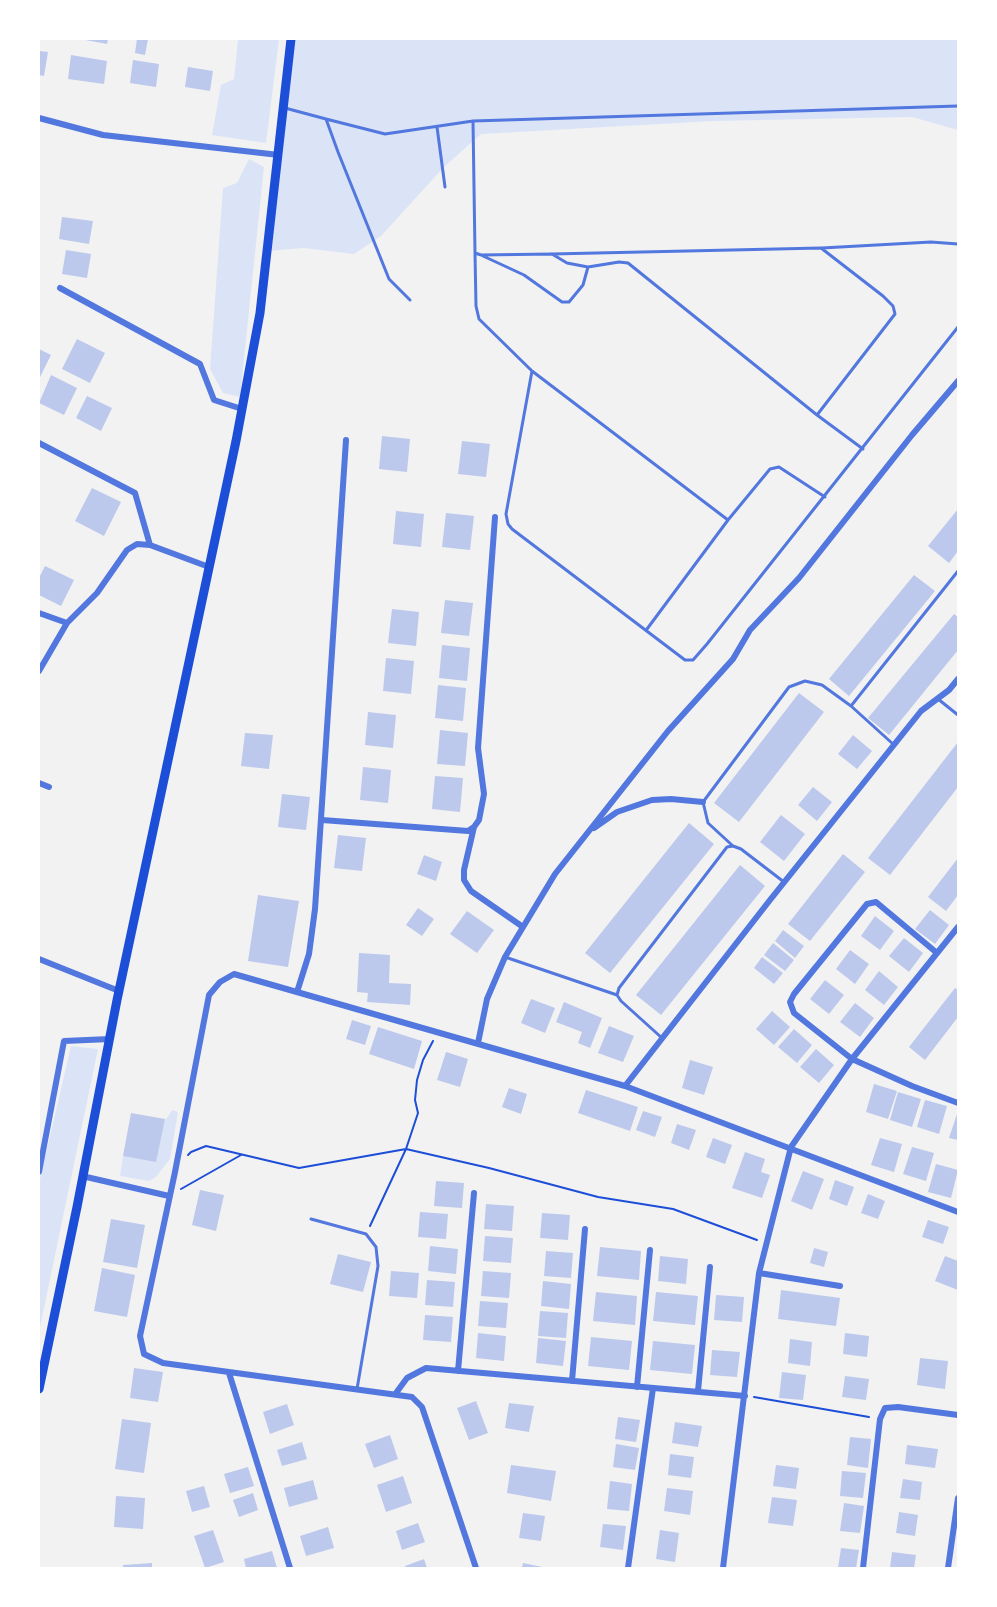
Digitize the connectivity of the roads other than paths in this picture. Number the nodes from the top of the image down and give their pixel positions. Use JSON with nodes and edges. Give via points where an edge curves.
{"nodes":[{"id":1,"x":291,"y":39,"type":"edge"},
{"id":2,"x":958,"y":106,"type":"edge"},
{"id":3,"x":284,"y":108,"type":"junction"},
{"id":4,"x":39,"y":118,"type":"edge"},
{"id":5,"x":326,"y":119,"type":"junction"},
{"id":6,"x":473,"y":121,"type":"junction"},
{"id":7,"x":437,"y":127,"type":"junction"},
{"id":8,"x":279,"y":155,"type":"junction"},
{"id":9,"x":445,"y":187,"type":"dead end"},
{"id":10,"x":958,"y":244,"type":"edge"},
{"id":11,"x":820,"y":248,"type":"junction"},
{"id":12,"x":475,"y":253,"type":"junction"},
{"id":13,"x":552,"y":254,"type":"junction"},
{"id":14,"x":481,"y":255,"type":"junction"},
{"id":15,"x":588,"y":267,"type":"junction"},
{"id":16,"x":60,"y":288,"type":"dead end"},
{"id":17,"x":410,"y":300,"type":"dead end"},
{"id":18,"x":958,"y":327,"type":"edge"},
{"id":19,"x":532,"y":371,"type":"junction"},
{"id":20,"x":958,"y":381,"type":"edge"},
{"id":21,"x":242,"y":409,"type":"junction"},
{"id":22,"x":817,"y":415,"type":"junction"},
{"id":23,"x":346,"y":441,"type":"dead end"},
{"id":24,"x":39,"y":443,"type":"edge"},
{"id":25,"x":863,"y":449,"type":"junction"},
{"id":26,"x":825,"y":497,"type":"junction"},
{"id":27,"x":495,"y":517,"type":"dead end"},
{"id":28,"x":728,"y":520,"type":"junction"},
{"id":29,"x":150,"y":545,"type":"junction"},
{"id":30,"x":209,"y":567,"type":"junction"},
{"id":31,"x":958,"y":572,"type":"edge"},
{"id":32,"x":39,"y":613,"type":"edge"},
{"id":33,"x":66,"y":623,"type":"junction"},
{"id":34,"x":647,"y":629,"type":"junction"},
{"id":35,"x":39,"y":671,"type":"edge"},
{"id":36,"x":958,"y":679,"type":"edge"},
{"id":37,"x":936,"y":698,"type":"junction"},
{"id":38,"x":851,"y":706,"type":"junction"},
{"id":39,"x":958,"y":715,"type":"edge"},
{"id":40,"x":894,"y":745,"type":"junction"},
{"id":41,"x":39,"y":783,"type":"edge"},
{"id":42,"x":49,"y":787,"type":"dead end"},
{"id":43,"x":703,"y":802,"type":"junction"},
{"id":44,"x":322,"y":820,"type":"junction"},
{"id":45,"x":474,"y":827,"type":"junction"},
{"id":46,"x":588,"y":833,"type":"junction"},
{"id":47,"x":733,"y":846,"type":"junction"},
{"id":48,"x":784,"y":882,"type":"junction"},
{"id":49,"x":523,"y":927,"type":"junction"},
{"id":50,"x":958,"y":927,"type":"edge"},
{"id":51,"x":937,"y":953,"type":"junction"},
{"id":52,"x":505,"y":957,"type":"junction"},
{"id":53,"x":39,"y":959,"type":"edge"},
{"id":54,"x":119,"y":992,"type":"junction"},
{"id":55,"x":297,"y":992,"type":"junction"},
{"id":56,"x":617,"y":995,"type":"junction"},
{"id":57,"x":662,"y":1038,"type":"junction"},
{"id":58,"x":110,"y":1039,"type":"junction"},
{"id":59,"x":478,"y":1043,"type":"junction"},
{"id":60,"x":852,"y":1059,"type":"junction"},
{"id":61,"x":625,"y":1086,"type":"junction"},
{"id":62,"x":958,"y":1103,"type":"edge"},
{"id":63,"x":791,"y":1147,"type":"junction"},
{"id":64,"x":39,"y":1172,"type":"edge"},
{"id":65,"x":82,"y":1176,"type":"junction"},
{"id":66,"x":474,"y":1193,"type":"dead end"},
{"id":67,"x":169,"y":1196,"type":"junction"},
{"id":68,"x":958,"y":1212,"type":"edge"},
{"id":69,"x":311,"y":1219,"type":"dead end"},
{"id":70,"x":585,"y":1229,"type":"dead end"},
{"id":71,"x":650,"y":1250,"type":"dead end"},
{"id":72,"x":710,"y":1267,"type":"dead end"},
{"id":73,"x":759,"y":1273,"type":"junction"},
{"id":74,"x":840,"y":1286,"type":"dead end"},
{"id":75,"x":458,"y":1371,"type":"junction"},
{"id":76,"x":229,"y":1373,"type":"junction"},
{"id":77,"x":572,"y":1381,"type":"junction"},
{"id":78,"x":637,"y":1387,"type":"junction"},
{"id":79,"x":653,"y":1388,"type":"junction"},
{"id":80,"x":39,"y":1389,"type":"edge"},
{"id":81,"x":357,"y":1389,"type":"junction"},
{"id":82,"x":698,"y":1391,"type":"junction"},
{"id":83,"x":396,"y":1393,"type":"junction"},
{"id":84,"x":745,"y":1396,"type":"junction"},
{"id":85,"x":958,"y":1415,"type":"edge"},
{"id":86,"x":958,"y":1498,"type":"edge"},
{"id":87,"x":290,"y":1568,"type":"edge"},
{"id":88,"x":476,"y":1568,"type":"edge"},
{"id":89,"x":628,"y":1568,"type":"edge"},
{"id":90,"x":723,"y":1568,"type":"edge"},
{"id":91,"x":863,"y":1568,"type":"edge"},
{"id":92,"x":948,"y":1568,"type":"edge"}],
"edges":[{"from":1,"to":3,"type":"main road"},
{"from":2,"to":6,"type":"lane"},
{"from":3,"to":5,"type":"lane"},
{"from":3,"to":8,"type":"main road"},
{"from":4,"to":8,"type":"street","via":[[103,135]]},
{"from":5,"to":7,"type":"lane","via":[[385,134]]},
{"from":5,"to":17,"type":"lane","via":[[389,279]]},
{"from":6,"to":7,"type":"lane"},
{"from":6,"to":12,"type":"lane"},
{"from":7,"to":9,"type":"lane"},
{"from":8,"to":21,"type":"main road","via":[[260,313]]},
{"from":10,"to":11,"type":"lane"},
{"from":11,"to":13,"type":"lane"},
{"from":11,"to":22,"type":"lane","via":[[883,296],[895,314]]},
{"from":12,"to":14,"type":"lane"},
{"from":12,"to":19,"type":"lane","via":[[479,319]]},
{"from":13,"to":14,"type":"lane"},
{"from":13,"to":15,"type":"lane","via":[[567,263]]},
{"from":14,"to":15,"type":"lane","via":[[524,275],[562,302],[568,302],[584,285]]},
{"from":15,"to":22,"type":"lane","via":[[628,263]]},
{"from":16,"to":21,"type":"street","via":[[200,364],[214,400]]},
{"from":18,"to":25,"type":"lane"},
{"from":19,"to":28,"type":"lane"},
{"from":19,"to":34,"type":"lane","via":[[506,514],[508,524]]},
{"from":20,"to":46,"type":"street","via":[[799,578],[750,630],[733,659],[668,731]]},
{"from":21,"to":30,"type":"main road"},
{"from":22,"to":25,"type":"lane"},
{"from":23,"to":44,"type":"street"},
{"from":24,"to":29,"type":"street","via":[[135,493]]},
{"from":25,"to":26,"type":"lane"},
{"from":26,"to":28,"type":"lane","via":[[779,467],[770,469]]},
{"from":26,"to":34,"type":"lane","via":[[693,660],[685,660]]},
{"from":27,"to":45,"type":"street","via":[[478,748],[484,794]]},
{"from":28,"to":34,"type":"lane"},
{"from":29,"to":30,"type":"street"},
{"from":29,"to":33,"type":"street","via":[[137,544],[127,550],[97,592]]},
{"from":30,"to":54,"type":"main road"},
{"from":31,"to":38,"type":"lane"},
{"from":32,"to":33,"type":"street"},
{"from":33,"to":35,"type":"street"},
{"from":36,"to":37,"type":"street"},
{"from":37,"to":39,"type":"lane"},
{"from":37,"to":40,"type":"street"},
{"from":38,"to":40,"type":"lane"},
{"from":38,"to":43,"type":"lane","via":[[822,685],[805,681],[789,687]]},
{"from":40,"to":48,"type":"street"},
{"from":41,"to":42,"type":"street"},
{"from":43,"to":46,"type":"street","via":[[652,800],[617,812]]},
{"from":43,"to":47,"type":"lane","via":[[708,823]]},
{"from":44,"to":45,"type":"street","via":[[462,831]]},
{"from":44,"to":55,"type":"street","via":[[309,954]]},
{"from":45,"to":49,"type":"street","via":[[464,880],[471,891]]},
{"from":46,"to":49,"type":"street","via":[[555,874]]},
{"from":47,"to":48,"type":"lane"},
{"from":47,"to":56,"type":"lane","via":[[727,847]]},
{"from":48,"to":57,"type":"street"},
{"from":49,"to":52,"type":"street"},
{"from":50,"to":51,"type":"street"},
{"from":51,"to":60,"type":"street"},
{"from":51,"to":60,"type":"street","via":[[876,902],[867,904],[794,994],[790,1002],[794,1013]]},
{"from":52,"to":56,"type":"lane"},
{"from":52,"to":59,"type":"street","via":[[487,999]]},
{"from":53,"to":54,"type":"street"},
{"from":54,"to":58,"type":"main road"},
{"from":55,"to":59,"type":"street"},
{"from":55,"to":67,"type":"street","via":[[234,974],[209,995]]},
{"from":56,"to":57,"type":"lane"},
{"from":57,"to":61,"type":"street"},
{"from":58,"to":64,"type":"street","via":[[64,1041]]},
{"from":58,"to":65,"type":"main road"},
{"from":59,"to":61,"type":"street"},
{"from":60,"to":62,"type":"street"},
{"from":60,"to":63,"type":"street"},
{"from":61,"to":63,"type":"street"},
{"from":63,"to":68,"type":"street"},
{"from":63,"to":73,"type":"street"},
{"from":65,"to":67,"type":"street"},
{"from":65,"to":80,"type":"main road"},
{"from":66,"to":75,"type":"street"},
{"from":67,"to":76,"type":"street","via":[[140,1336],[144,1354],[163,1363]]},
{"from":69,"to":81,"type":"lane","via":[[366,1234],[376,1247],[378,1266]]},
{"from":70,"to":77,"type":"street"},
{"from":71,"to":78,"type":"street"},
{"from":72,"to":82,"type":"street"},
{"from":73,"to":74,"type":"street"},
{"from":73,"to":84,"type":"street"},
{"from":75,"to":77,"type":"street"},
{"from":75,"to":83,"type":"street","via":[[420,1370],[407,1378]]},
{"from":76,"to":81,"type":"street"},
{"from":76,"to":87,"type":"street"},
{"from":77,"to":78,"type":"street"},
{"from":78,"to":79,"type":"street"},
{"from":79,"to":82,"type":"street"},
{"from":79,"to":89,"type":"street"},
{"from":81,"to":83,"type":"street"},
{"from":82,"to":84,"type":"street"},
{"from":83,"to":88,"type":"street","via":[[412,1397],[422,1407]]},
{"from":84,"to":90,"type":"street"},
{"from":85,"to":91,"type":"street","via":[[885,1408],[880,1419]]},
{"from":86,"to":92,"type":"street"}]}
